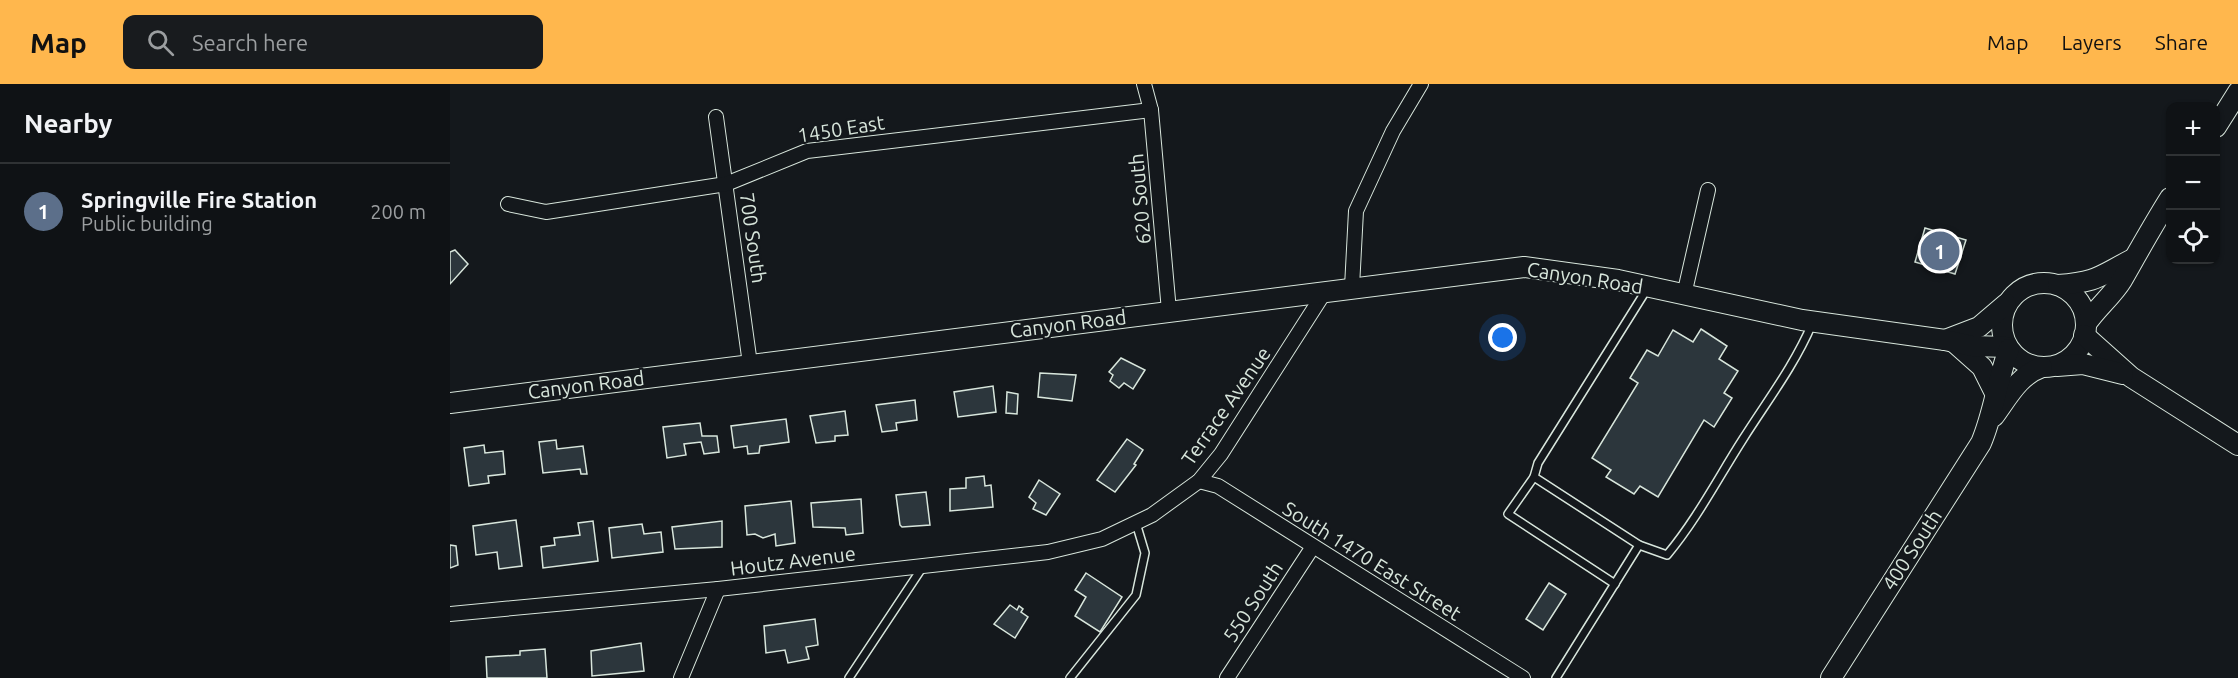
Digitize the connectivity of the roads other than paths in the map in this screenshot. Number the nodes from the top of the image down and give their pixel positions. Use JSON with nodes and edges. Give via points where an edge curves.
{"nodes":[{"id":1,"x":1144,"y":84,"type":"edge"},
{"id":2,"x":1420,"y":84,"type":"edge"},
{"id":3,"x":2238,"y":92,"type":"edge"},
{"id":4,"x":1151,"y":110,"type":"junction"},
{"id":5,"x":716,"y":117,"type":"dead end"},
{"id":6,"x":2220,"y":121,"type":"edge"},
{"id":7,"x":726,"y":184,"type":"junction"},
{"id":8,"x":1708,"y":190,"type":"dead end"},
{"id":9,"x":508,"y":204,"type":"dead end"},
{"id":10,"x":2166,"y":204,"type":"edge"},
{"id":11,"x":2131,"y":260,"type":"junction"},
{"id":12,"x":2058,"y":285,"type":"junction"},
{"id":13,"x":1352,"y":287,"type":"junction"},
{"id":14,"x":1648,"y":287,"type":"junction"},
{"id":15,"x":1326,"y":290,"type":"junction"},
{"id":16,"x":1684,"y":295,"type":"junction"},
{"id":17,"x":2007,"y":303,"type":"junction"},
{"id":18,"x":1169,"y":311,"type":"junction"},
{"id":19,"x":1813,"y":321,"type":"junction"},
{"id":20,"x":2085,"y":330,"type":"junction"},
{"id":21,"x":1950,"y":342,"type":"junction"},
{"id":22,"x":2008,"y":348,"type":"junction"},
{"id":23,"x":750,"y":364,"type":"junction"},
{"id":24,"x":2046,"y":367,"type":"junction"},
{"id":25,"x":2131,"y":377,"type":"junction"},
{"id":26,"x":1996,"y":395,"type":"junction"},
{"id":27,"x":450,"y":403,"type":"edge"},
{"id":28,"x":1991,"y":420,"type":"junction"},
{"id":29,"x":2238,"y":445,"type":"edge"},
{"id":30,"x":1534,"y":477,"type":"junction"},
{"id":31,"x":1199,"y":481,"type":"junction"},
{"id":32,"x":1136,"y":524,"type":"junction"},
{"id":33,"x":1639,"y":545,"type":"junction"},
{"id":34,"x":1312,"y":548,"type":"junction"},
{"id":35,"x":923,"y":566,"type":"junction"},
{"id":36,"x":1615,"y":584,"type":"junction"},
{"id":37,"x":718,"y":589,"type":"junction"},
{"id":38,"x":450,"y":614,"type":"edge"},
{"id":39,"x":681,"y":678,"type":"edge"},
{"id":40,"x":849,"y":678,"type":"edge"},
{"id":41,"x":1070,"y":678,"type":"edge"},
{"id":42,"x":1227,"y":678,"type":"edge"},
{"id":43,"x":1523,"y":678,"type":"edge"},
{"id":44,"x":1556,"y":678,"type":"edge"},
{"id":45,"x":1831,"y":678,"type":"edge"}],
"edges":[{"from":1,"to":4,"type":"street","name":"620 South"},
{"from":2,"to":13,"type":"street","via":[[1356,211]]},
{"from":3,"to":6,"type":"main road"},
{"from":4,"to":7,"type":"street","name":"1450 East","via":[[807,151]]},
{"from":4,"to":18,"type":"street","name":"620 South"},
{"from":5,"to":7,"type":"street","name":"700 South"},
{"from":7,"to":9,"type":"street","name":"1450 East","via":[[546,212]]},
{"from":7,"to":23,"type":"street","name":"700 South"},
{"from":8,"to":16,"type":"street"},
{"from":10,"to":11,"type":"main road"},
{"from":11,"to":12,"type":"main road","via":[[2090,282]]},
{"from":11,"to":20,"type":"main road","via":[[2121,282],[2098,307]]},
{"from":12,"to":17,"type":"main road","via":[[2024,287]]},
{"from":12,"to":20,"type":"main road","via":[[2079,301]]},
{"from":13,"to":14,"type":"main road","name":"Canyon Road","via":[[1524,267]]},
{"from":13,"to":15,"type":"main road","name":"Canyon Road"},
{"from":14,"to":16,"type":"main road","name":"Canyon Road"},
{"from":14,"to":30,"type":"lane","via":[[1538,463]]},
{"from":15,"to":18,"type":"main road","name":"Canyon Road"},
{"from":15,"to":31,"type":"street","name":"Terrace Avenue","via":[[1221,454]]},
{"from":16,"to":19,"type":"main road","name":"Canyon Road"},
{"from":17,"to":21,"type":"main road","name":"Canyon Road","via":[[1979,327]]},
{"from":17,"to":22,"type":"main road","via":[[2001,325]]},
{"from":18,"to":23,"type":"main road","name":"Canyon Road"},
{"from":19,"to":21,"type":"main road","name":"Canyon Road"},
{"from":19,"to":33,"type":"lane","via":[[1799,354],[1685,533],[1667,555]]},
{"from":20,"to":24,"type":"main road","via":[[2071,358]]},
{"from":20,"to":25,"type":"main road"},
{"from":21,"to":22,"type":"main road","name":"Canyon Road"},
{"from":21,"to":26,"type":"main road","via":[[1982,367]]},
{"from":22,"to":24,"type":"main road","via":[[2029,365]]},
{"from":22,"to":26,"type":"main road","name":"400 South"},
{"from":23,"to":27,"type":"main road","name":"Canyon Road"},
{"from":24,"to":25,"type":"main road","via":[[2083,364]]},
{"from":24,"to":28,"type":"main road","name":"400 South","via":[[2031,371],[2021,380]]},
{"from":25,"to":29,"type":"main road"},
{"from":26,"to":28,"type":"main road","name":"400 South"},
{"from":28,"to":45,"type":"main road","name":"400 South","via":[[1981,443]]},
{"from":30,"to":33,"type":"lane"},
{"from":30,"to":36,"type":"lane","via":[[1508,514]]},
{"from":31,"to":32,"type":"street","name":"Terrace Avenue"},
{"from":31,"to":34,"type":"street","name":"South 1470 East Street","via":[[1218,486]]},
{"from":32,"to":35,"type":"street","name":"Houtz Avenue","via":[[1066,549]]},
{"from":32,"to":41,"type":"lane","via":[[1144,553],[1136,595]]},
{"from":33,"to":36,"type":"lane"},
{"from":34,"to":42,"type":"street","name":"550 South"},
{"from":34,"to":43,"type":"street","name":"South 1470 East Street"},
{"from":35,"to":37,"type":"street","name":"Houtz Avenue"},
{"from":35,"to":40,"type":"lane"},
{"from":36,"to":44,"type":"lane"},
{"from":37,"to":38,"type":"street","name":"Houtz Avenue"},
{"from":37,"to":39,"type":"street"}]}
